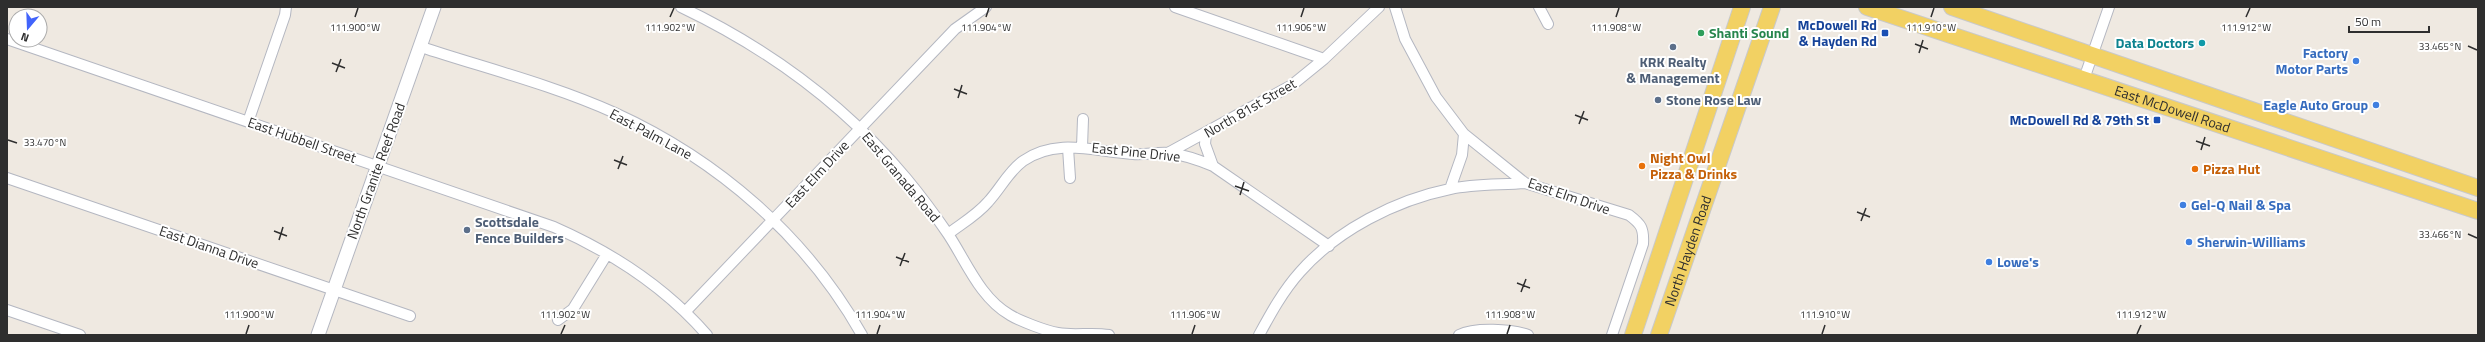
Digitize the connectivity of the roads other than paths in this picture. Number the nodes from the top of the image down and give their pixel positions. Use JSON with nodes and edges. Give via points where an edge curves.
{"nodes":[{"id":1,"x":286,"y":7,"type":"edge"},
{"id":2,"x":434,"y":7,"type":"edge"},
{"id":3,"x":681,"y":7,"type":"edge"},
{"id":4,"x":986,"y":7,"type":"edge"},
{"id":5,"x":1175,"y":7,"type":"edge"},
{"id":6,"x":1379,"y":7,"type":"edge"},
{"id":7,"x":1395,"y":7,"type":"edge"},
{"id":8,"x":1539,"y":7,"type":"edge"},
{"id":9,"x":1742,"y":7,"type":"edge"},
{"id":10,"x":1772,"y":7,"type":"edge"},
{"id":11,"x":1867,"y":7,"type":"edge"},
{"id":12,"x":1952,"y":7,"type":"edge"},
{"id":13,"x":2108,"y":7,"type":"edge"},
{"id":14,"x":1548,"y":24,"type":"dead end"},
{"id":15,"x":7,"y":39,"type":"edge"},
{"id":16,"x":420,"y":47,"type":"junction"},
{"id":17,"x":2091,"y":54,"type":"junction"},
{"id":18,"x":1324,"y":59,"type":"junction"},
{"id":19,"x":2084,"y":79,"type":"junction"},
{"id":20,"x":1083,"y":119,"type":"dead end"},
{"id":21,"x":248,"y":122,"type":"junction"},
{"id":22,"x":860,"y":128,"type":"junction"},
{"id":23,"x":1206,"y":134,"type":"junction"},
{"id":24,"x":1464,"y":134,"type":"junction"},
{"id":25,"x":1082,"y":147,"type":"junction"},
{"id":26,"x":1068,"y":148,"type":"junction"},
{"id":27,"x":1168,"y":153,"type":"junction"},
{"id":28,"x":378,"y":166,"type":"junction"},
{"id":29,"x":1213,"y":166,"type":"junction"},
{"id":30,"x":7,"y":178,"type":"edge"},
{"id":31,"x":1070,"y":178,"type":"dead end"},
{"id":32,"x":1525,"y":183,"type":"junction"},
{"id":33,"x":2478,"y":188,"type":"edge"},
{"id":34,"x":1450,"y":189,"type":"junction"},
{"id":35,"x":2478,"y":211,"type":"edge"},
{"id":36,"x":774,"y":220,"type":"junction"},
{"id":37,"x":948,"y":234,"type":"junction"},
{"id":38,"x":1329,"y":246,"type":"junction"},
{"id":39,"x":607,"y":254,"type":"junction"},
{"id":40,"x":334,"y":289,"type":"junction"},
{"id":41,"x":7,"y":310,"type":"edge"},
{"id":42,"x":686,"y":311,"type":"junction"},
{"id":43,"x":410,"y":316,"type":"dead end"},
{"id":44,"x":558,"y":320,"type":"dead end"},
{"id":45,"x":80,"y":335,"type":"edge"},
{"id":46,"x":318,"y":335,"type":"edge"},
{"id":47,"x":707,"y":335,"type":"edge"},
{"id":48,"x":862,"y":335,"type":"edge"},
{"id":49,"x":1109,"y":335,"type":"edge"},
{"id":50,"x":1259,"y":335,"type":"edge"},
{"id":51,"x":1459,"y":335,"type":"edge"},
{"id":52,"x":1528,"y":335,"type":"edge"},
{"id":53,"x":1612,"y":335,"type":"edge"},
{"id":54,"x":1633,"y":335,"type":"edge"},
{"id":55,"x":1659,"y":335,"type":"edge"}],
"edges":[{"from":1,"to":21,"type":"street"},
{"from":2,"to":16,"type":"street","name":"North Granite Reef Road"},
{"from":3,"to":22,"type":"street","name":"East Granada Road","via":[[711,21],[760,50],[809,84]]},
{"from":4,"to":22,"type":"street","name":"East Elm Drive","via":[[956,29]]},
{"from":5,"to":18,"type":"street"},
{"from":6,"to":18,"type":"street","name":"North 81st Street"},
{"from":7,"to":24,"type":"street","name":"East Elm Drive","via":[[1405,39],[1436,97]]},
{"from":8,"to":14,"type":"street"},
{"from":9,"to":54,"type":"main road","name":"North Hayden Road"},
{"from":10,"to":55,"type":"main road","name":"North Hayden Road"},
{"from":11,"to":19,"type":"main road","name":"East McDowell Road"},
{"from":12,"to":17,"type":"main road","name":"East McDowell Road"},
{"from":13,"to":17,"type":"street"},
{"from":15,"to":21,"type":"street","name":"East Hubbell Street"},
{"from":16,"to":28,"type":"street","name":"North Granite Reef Road"},
{"from":16,"to":36,"type":"street","name":"East Palm Lane","via":[[614,113],[675,144],[731,182]]},
{"from":17,"to":19,"type":"street"},
{"from":17,"to":33,"type":"main road","name":"East McDowell Road"},
{"from":18,"to":23,"type":"street","name":"North 81st Street","via":[[1292,85],[1238,116],[1218,124]]},
{"from":19,"to":35,"type":"main road","name":"East McDowell Road"},
{"from":20,"to":25,"type":"street","name":"East Pine Drive"},
{"from":21,"to":28,"type":"street","name":"East Hubbell Street"},
{"from":22,"to":36,"type":"street","name":"East Elm Drive"},
{"from":22,"to":37,"type":"street","name":"East Granada Road","via":[[906,179]]},
{"from":23,"to":27,"type":"street","name":"North 81st Street","via":[[1193,138]]},
{"from":23,"to":29,"type":"street","via":[[1205,144]]},
{"from":24,"to":32,"type":"street","name":"East Elm Drive"},
{"from":24,"to":34,"type":"street","via":[[1462,155]]},
{"from":25,"to":26,"type":"street","name":"East Pine Drive"},
{"from":25,"to":27,"type":"street","name":"East Pine Drive","via":[[1134,155]]},
{"from":26,"to":31,"type":"street"},
{"from":26,"to":37,"type":"street","name":"East Pine Drive","via":[[1036,153],[1023,161],[1010,172],[980,210]]},
{"from":27,"to":29,"type":"street","name":"East Pine Drive","via":[[1193,158]]},
{"from":28,"to":39,"type":"street","name":"East Hubbell Street","via":[[554,227],[582,239]]},
{"from":28,"to":40,"type":"street","name":"North Granite Reef Road"},
{"from":29,"to":38,"type":"street","name":"East Pine Drive"},
{"from":30,"to":40,"type":"street","name":"East Dianna Drive"},
{"from":32,"to":34,"type":"street"},
{"from":32,"to":53,"type":"street","name":"East Elm Drive","via":[[1629,216],[1640,223],[1644,232],[1643,244]]},
{"from":34,"to":38,"type":"street","via":[[1403,204],[1361,223]]},
{"from":36,"to":42,"type":"street","name":"East Elm Drive"},
{"from":36,"to":48,"type":"street","name":"East Palm Lane","via":[[812,261],[845,304]]},
{"from":37,"to":49,"type":"street","name":"East Granada Road","via":[[985,294],[1009,315],[1058,333]]},
{"from":38,"to":50,"type":"street","via":[[1301,271],[1276,304]]},
{"from":39,"to":42,"type":"street","name":"East Hubbell Street"},
{"from":39,"to":44,"type":"street","via":[[573,309]]},
{"from":40,"to":43,"type":"street","name":"East Dianna Drive"},
{"from":40,"to":46,"type":"street","name":"North Granite Reef Road"},
{"from":41,"to":45,"type":"street"},
{"from":42,"to":47,"type":"street","name":"East Hubbell Street"},
{"from":51,"to":52,"type":"street","via":[[1464,332],[1492,330],[1517,331]]}]}
